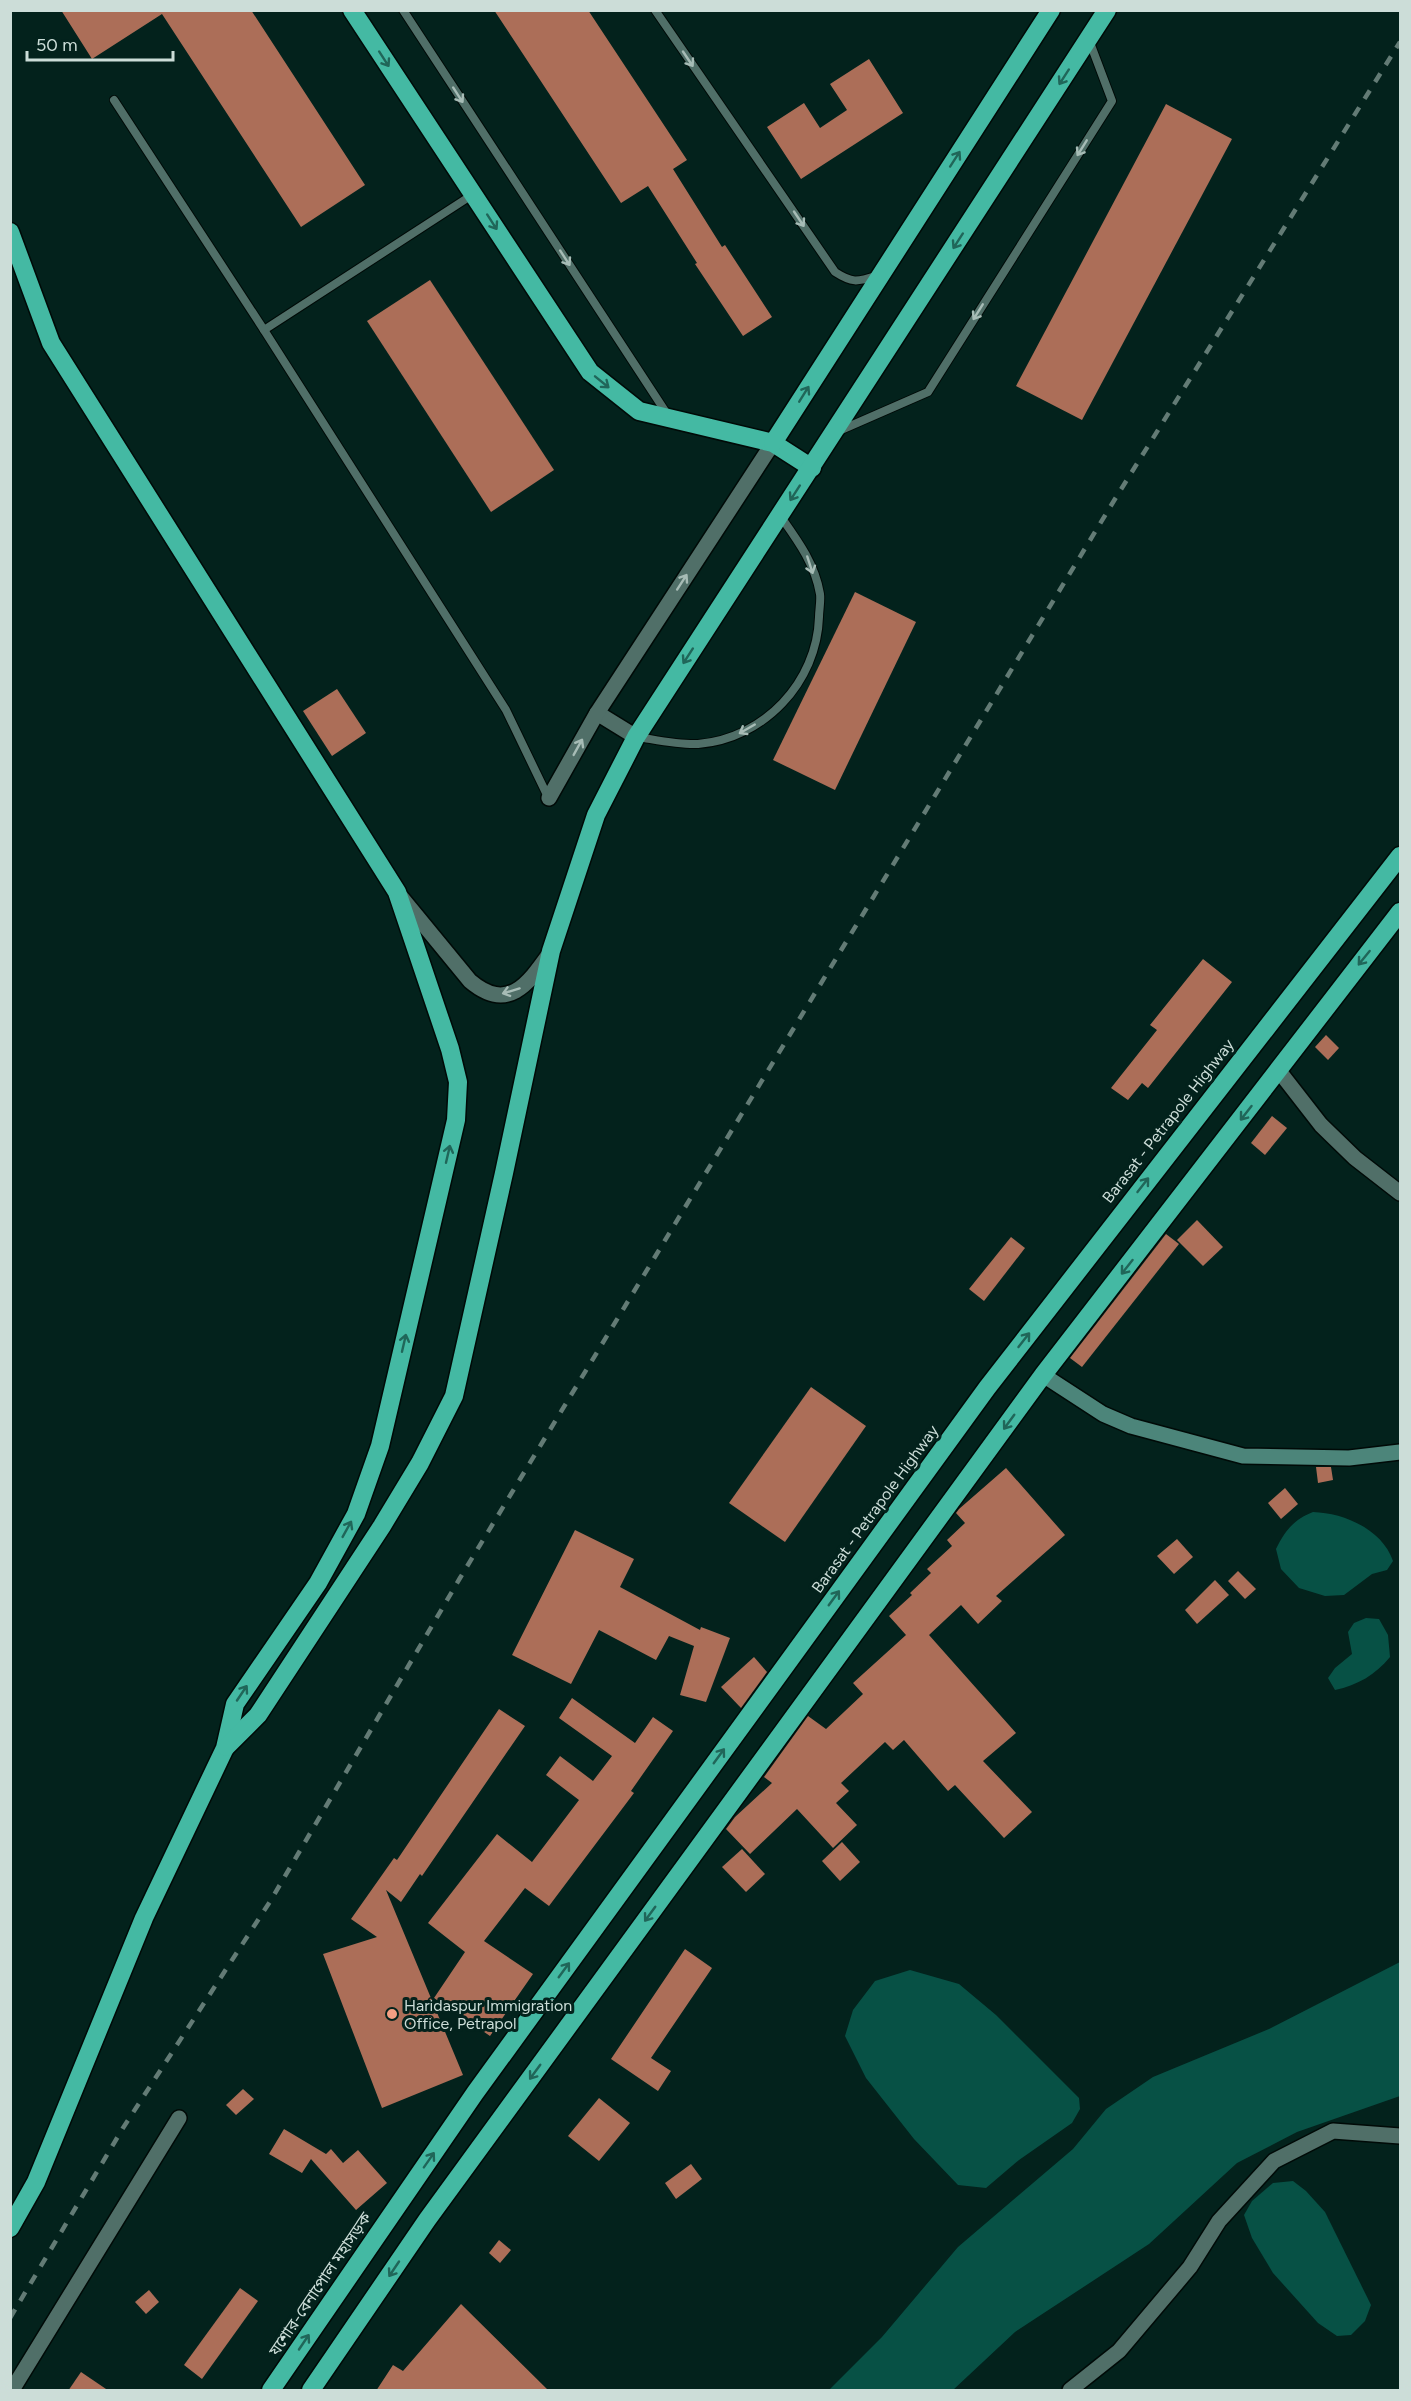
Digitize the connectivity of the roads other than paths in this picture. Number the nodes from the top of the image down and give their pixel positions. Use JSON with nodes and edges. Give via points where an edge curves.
{"nodes":[{"id":1,"x":352,"y":10,"type":"edge"},
{"id":2,"x":404,"y":10,"type":"edge"},
{"id":3,"x":655,"y":10,"type":"edge"},
{"id":4,"x":1051,"y":10,"type":"edge"},
{"id":5,"x":1107,"y":10,"type":"edge"},
{"id":6,"x":1089,"y":39,"type":"junction"},
{"id":7,"x":114,"y":100,"type":"dead end"},
{"id":8,"x":473,"y":194,"type":"junction"},
{"id":9,"x":10,"y":232,"type":"edge"},
{"id":10,"x":880,"y":274,"type":"junction"},
{"id":11,"x":264,"y":330,"type":"junction"},
{"id":12,"x":670,"y":419,"type":"junction"},
{"id":13,"x":834,"y":432,"type":"junction"},
{"id":14,"x":773,"y":443,"type":"junction"},
{"id":15,"x":812,"y":468,"type":"junction"},
{"id":16,"x":780,"y":516,"type":"junction"},
{"id":17,"x":597,"y":712,"type":"junction"},
{"id":18,"x":636,"y":737,"type":"junction"},
{"id":19,"x":549,"y":798,"type":"joint"},
{"id":20,"x":1401,"y":856,"type":"edge"},
{"id":21,"x":398,"y":892,"type":"junction"},
{"id":22,"x":1401,"y":912,"type":"edge"},
{"id":23,"x":551,"y":951,"type":"junction"},
{"id":24,"x":1280,"y":1071,"type":"junction"},
{"id":25,"x":1401,"y":1193,"type":"edge"},
{"id":26,"x":1043,"y":1375,"type":"junction"},
{"id":27,"x":1401,"y":1452,"type":"edge"},
{"id":28,"x":225,"y":1749,"type":"junction"},
{"id":29,"x":179,"y":2118,"type":"dead end"},
{"id":30,"x":1401,"y":2136,"type":"edge"},
{"id":31,"x":401,"y":2200,"type":"joint"},
{"id":32,"x":10,"y":2229,"type":"edge"},
{"id":33,"x":12,"y":2391,"type":"edge"},
{"id":34,"x":271,"y":2391,"type":"edge"},
{"id":35,"x":311,"y":2391,"type":"edge"},
{"id":36,"x":1070,"y":2391,"type":"edge"}],
"edges":[{"from":1,"to":8,"type":"highway","one_way":true},
{"from":2,"to":12,"type":"lane","one_way":true},
{"from":3,"to":10,"type":"lane","one_way":true,"via":[[835,272],[850,281]]},
{"from":10,"to":4,"type":"highway","one_way":true},
{"from":5,"to":6,"type":"highway"},
{"from":6,"to":13,"type":"highway","one_way":true},
{"from":6,"to":13,"type":"lane","one_way":true,"via":[[1112,101],[928,392]]},
{"from":7,"to":11,"type":"lane"},
{"from":8,"to":11,"type":"lane"},
{"from":8,"to":12,"type":"highway","one_way":true,"via":[[590,372],[639,411]]},
{"from":9,"to":21,"type":"highway","via":[[51,343]]},
{"from":14,"to":10,"type":"highway","one_way":true},
{"from":11,"to":19,"type":"lane","via":[[506,710]]},
{"from":12,"to":14,"type":"highway"},
{"from":13,"to":15,"type":"highway"},
{"from":14,"to":15,"type":"highway"},
{"from":17,"to":14,"type":"street","one_way":true},
{"from":15,"to":16,"type":"highway","one_way":true},
{"from":16,"to":18,"type":"highway","one_way":true},
{"from":16,"to":18,"type":"lane","one_way":true,"via":[[807,553],[820,594],[818,637],[803,678],[776,711],[740,734],[698,744]]},
{"from":17,"to":18,"type":"street"},
{"from":19,"to":17,"type":"street","one_way":true},
{"from":18,"to":23,"type":"highway","via":[[596,815]]},
{"from":31,"to":20,"type":"highway","name":"Barasat - Petrapole Highway","one_way":true,"via":[[987,1388]]},
{"from":23,"to":21,"type":"street","one_way":true,"via":[[527,984],[517,991],[491,994],[470,981]]},
{"from":28,"to":21,"type":"highway","one_way":true,"via":[[235,1704],[318,1583],[356,1514],[380,1446],[456,1120],[458,1082],[450,1049]]},
{"from":22,"to":24,"type":"highway","one_way":true},
{"from":23,"to":28,"type":"highway","via":[[454,1396],[382,1526],[258,1715]]},
{"from":24,"to":25,"type":"street","via":[[1321,1125],[1355,1158]]},
{"from":24,"to":26,"type":"highway","one_way":true},
{"from":26,"to":27,"type":"street","via":[[1103,1414],[1131,1426],[1243,1456],[1349,1458]]},
{"from":26,"to":35,"type":"highway","one_way":true,"via":[[427,2220]]},
{"from":28,"to":32,"type":"highway","via":[[144,1918],[36,2182]]},
{"from":29,"to":33,"type":"street"},
{"from":30,"to":36,"type":"street","via":[[1333,2131],[1274,2161],[1219,2221],[1190,2266],[1119,2351]]},
{"from":34,"to":31,"type":"highway","name":"যশোর-বেনাপোল মহাসড়ক","one_way":true}]}
